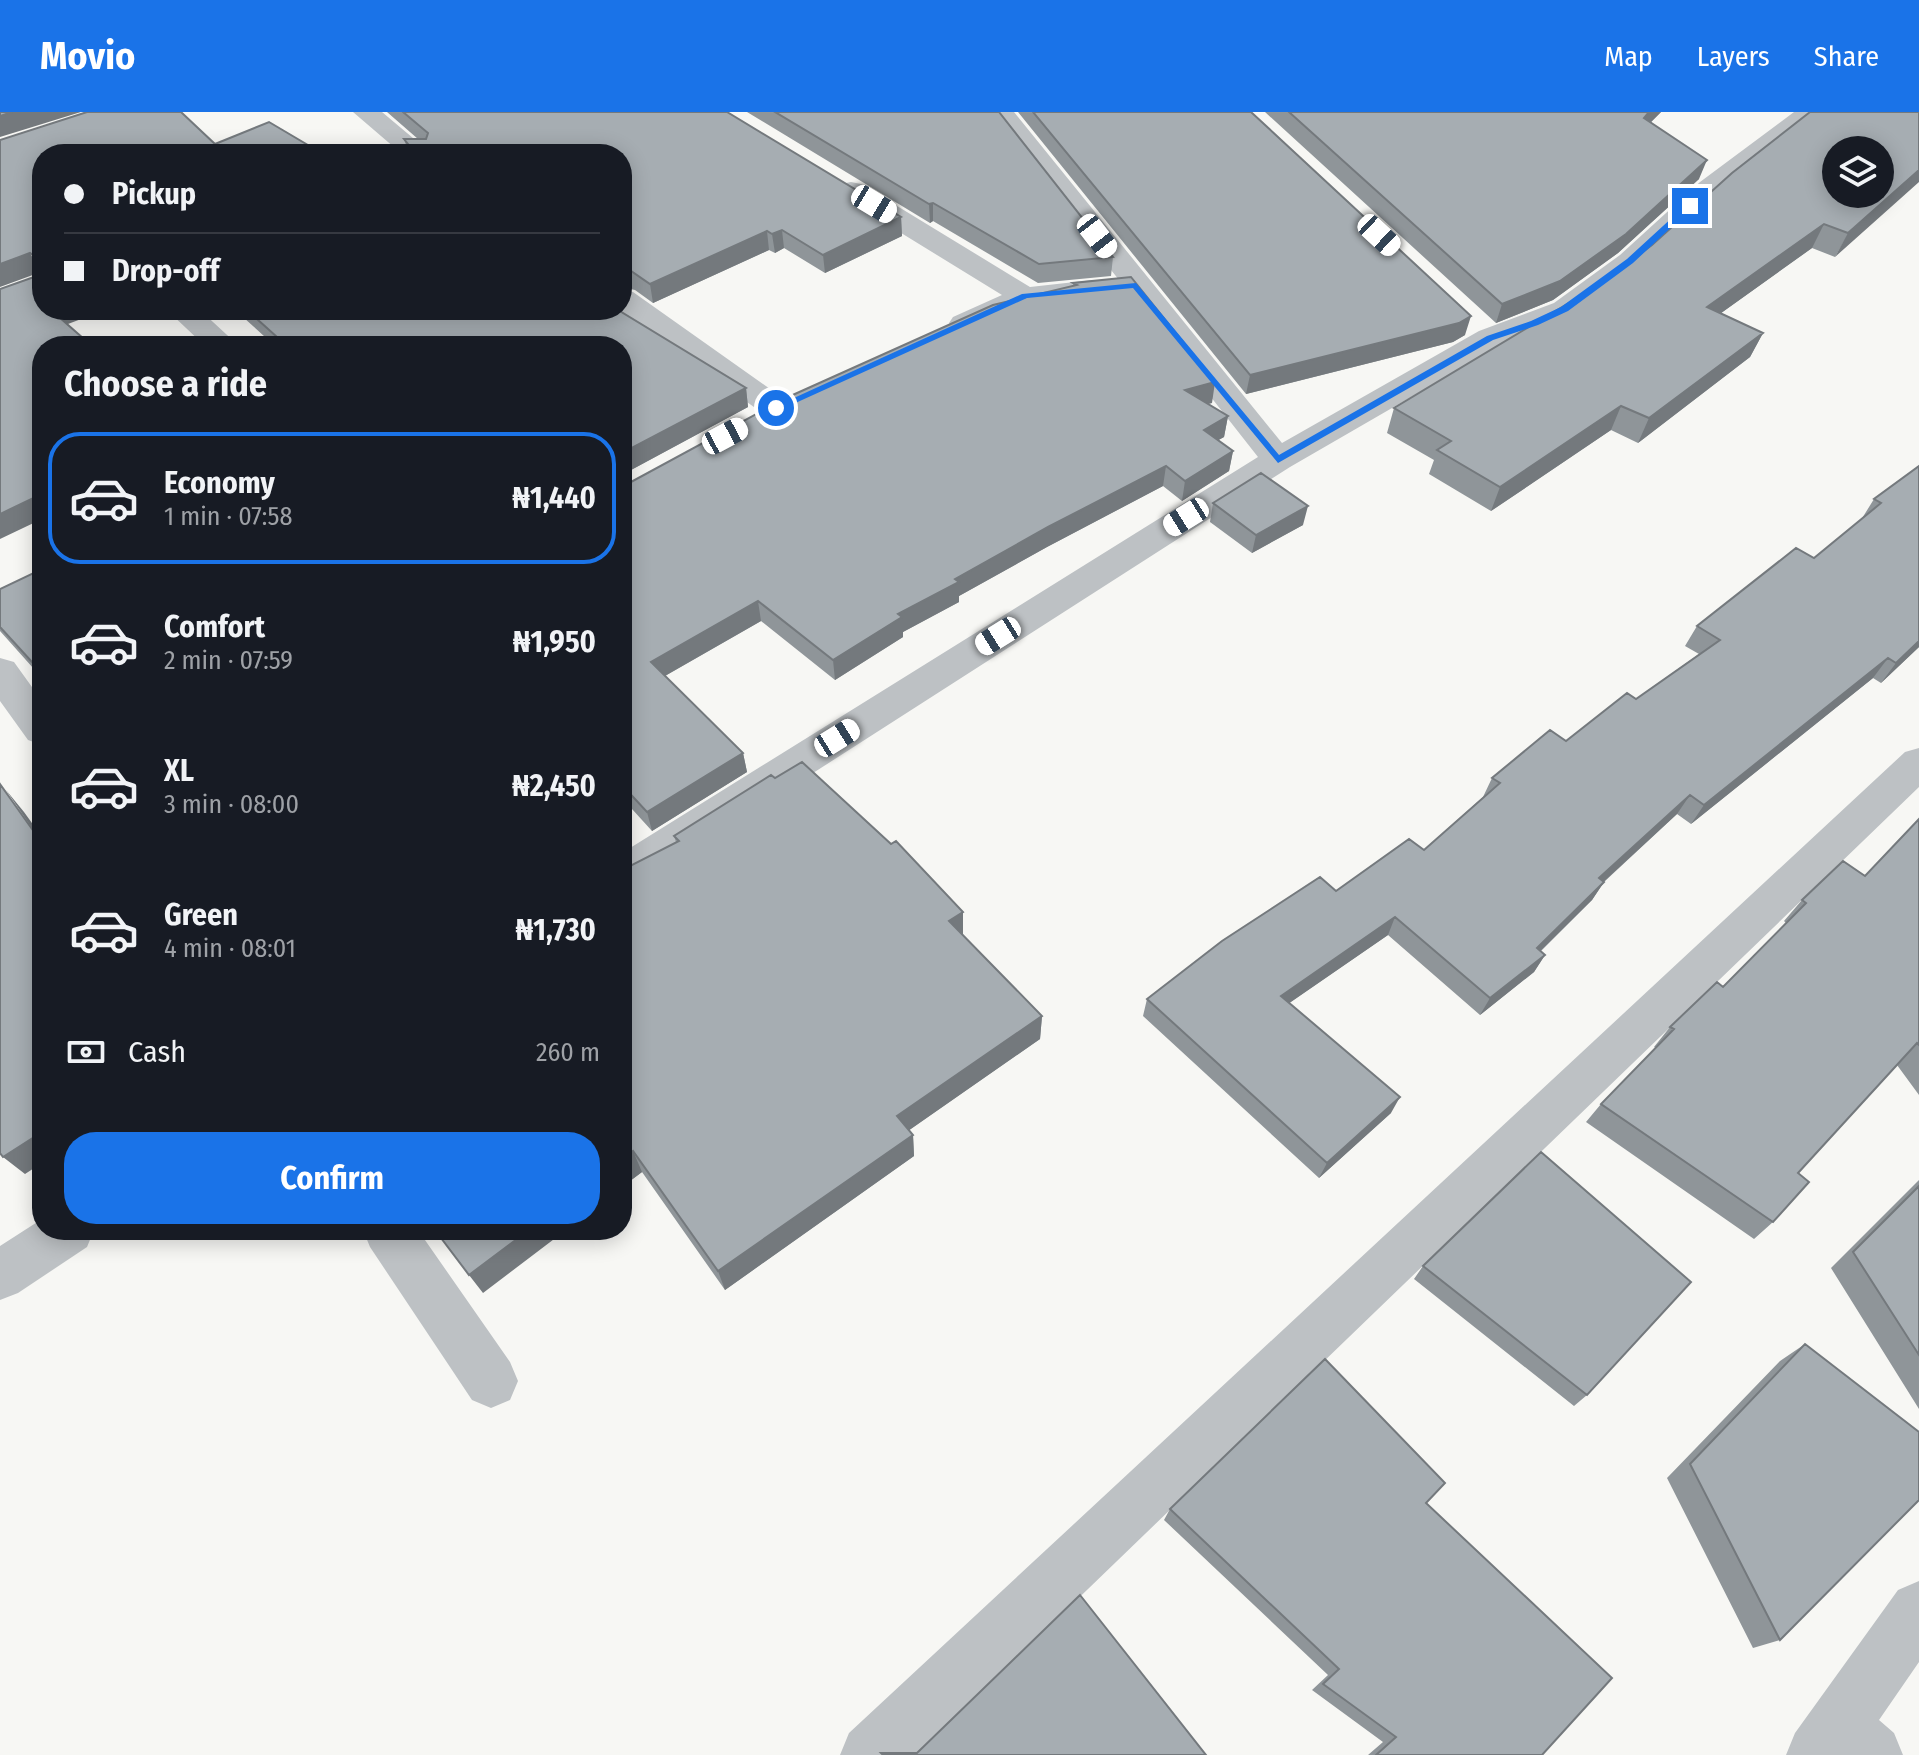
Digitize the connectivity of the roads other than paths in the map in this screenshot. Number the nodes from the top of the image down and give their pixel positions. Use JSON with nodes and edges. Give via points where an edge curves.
{"nodes":[{"id":1,"x":366,"y":112,"type":"edge"},
{"id":2,"x":1000,"y":112,"type":"edge"},
{"id":3,"x":1810,"y":112,"type":"edge"},
{"id":4,"x":396,"y":144,"type":"edge"},
{"id":5,"x":828,"y":176,"type":"edge"},
{"id":6,"x":1136,"y":285,"type":"junction"},
{"id":7,"x":1025,"y":296,"type":"junction"},
{"id":8,"x":632,"y":304,"type":"edge"},
{"id":9,"x":194,"y":320,"type":"edge"},
{"id":10,"x":942,"y":333,"type":"edge"},
{"id":11,"x":212,"y":336,"type":"edge"},
{"id":12,"x":748,"y":423,"type":"edge"},
{"id":13,"x":1278,"y":460,"type":"junction"},
{"id":14,"x":0,"y":672,"type":"edge"},
{"id":15,"x":32,"y":716,"type":"edge"},
{"id":16,"x":1919,"y":763,"type":"edge"},
{"id":17,"x":632,"y":868,"type":"edge"},
{"id":18,"x":54,"y":1240,"type":"edge"},
{"id":19,"x":395,"y":1240,"type":"edge"},
{"id":20,"x":0,"y":1275,"type":"edge"},
{"id":21,"x":491,"y":1381,"type":"dead end"},
{"id":22,"x":1919,"y":1611,"type":"edge"},
{"id":23,"x":1843,"y":1745,"type":"edge"},
{"id":24,"x":871,"y":1755,"type":"edge"}],
"edges":[{"from":1,"to":4,"type":"street"},
{"from":2,"to":6,"type":"street"},
{"from":3,"to":13,"type":"street","via":[[1565,309],[1534,323],[1478,327]]},
{"from":5,"to":7,"type":"street"},
{"from":6,"to":7,"type":"street"},
{"from":6,"to":13,"type":"street"},
{"from":7,"to":10,"type":"street"},
{"from":8,"to":12,"type":"street","via":[[790,402]]},
{"from":9,"to":11,"type":"street"},
{"from":13,"to":17,"type":"street"},
{"from":14,"to":15,"type":"street"},
{"from":16,"to":24,"type":"street"},
{"from":18,"to":20,"type":"street"},
{"from":19,"to":21,"type":"street"},
{"from":22,"to":23,"type":"street"}]}
